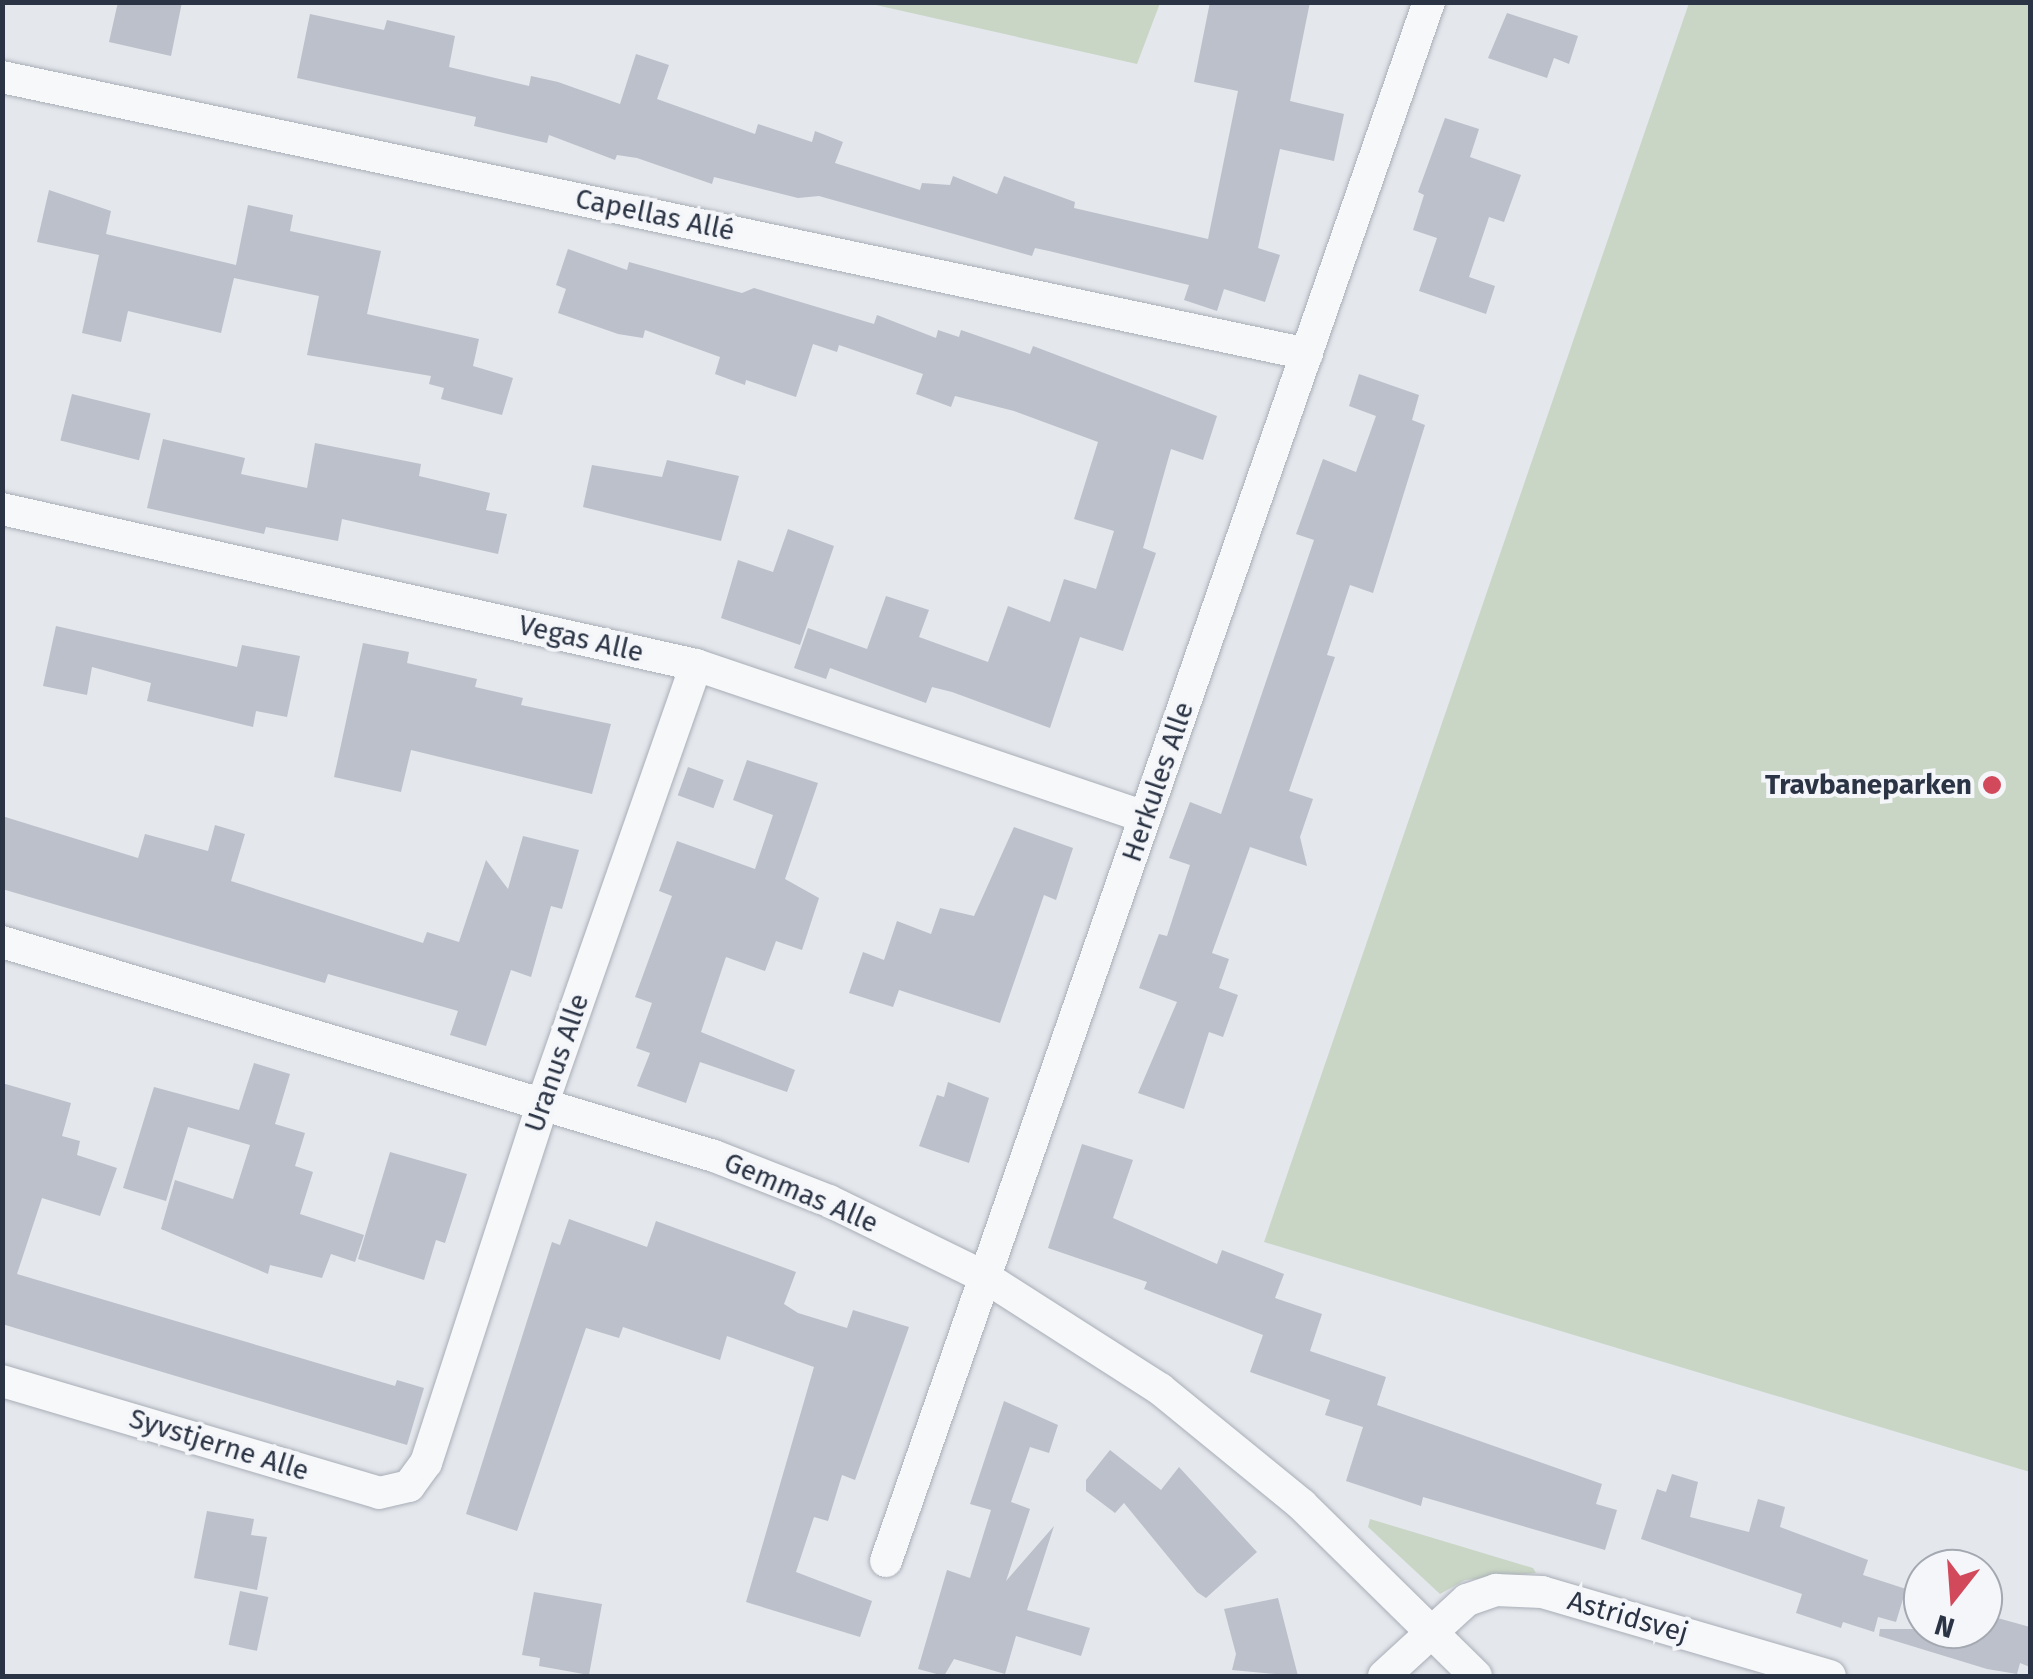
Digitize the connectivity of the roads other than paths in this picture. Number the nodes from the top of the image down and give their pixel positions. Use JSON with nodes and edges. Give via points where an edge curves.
{"nodes":[{"id":1,"x":1429,"y":2,"type":"edge"},
{"id":2,"x":2,"y":77,"type":"edge"},
{"id":3,"x":1307,"y":354,"type":"junction"},
{"id":4,"x":2,"y":509,"type":"edge"},
{"id":5,"x":696,"y":666,"type":"junction"},
{"id":6,"x":1146,"y":817,"type":"junction"},
{"id":7,"x":2,"y":942,"type":"edge"},
{"id":8,"x":543,"y":1102,"type":"junction"},
{"id":9,"x":985,"y":1278,"type":"junction"},
{"id":10,"x":2,"y":1381,"type":"edge"},
{"id":11,"x":426,"y":1464,"type":"joint"},
{"id":12,"x":886,"y":1562,"type":"dead end"},
{"id":13,"x":1433,"y":1628,"type":"junction"},
{"id":14,"x":1384,"y":1676,"type":"edge"},
{"id":15,"x":1476,"y":1676,"type":"edge"},
{"id":16,"x":1830,"y":1676,"type":"edge"}],
"edges":[{"from":1,"to":3,"type":"street","name":"Herkules Alle"},
{"from":2,"to":3,"type":"street","name":"Capellas Allé"},
{"from":3,"to":6,"type":"street","name":"Herkules Alle"},
{"from":4,"to":5,"type":"street","name":"Vegas Alle"},
{"from":5,"to":6,"type":"street","name":"Vegas Alle"},
{"from":5,"to":8,"type":"street","name":"Uranus Alle"},
{"from":6,"to":9,"type":"street","name":"Herkules Alle"},
{"from":7,"to":8,"type":"street","name":"Gemmas Alle"},
{"from":8,"to":9,"type":"street","name":"Gemmas Alle","via":[[714,1156],[829,1202]]},
{"from":8,"to":11,"type":"street","name":"Uranus Alle"},
{"from":9,"to":12,"type":"street","name":"Herkules Alle"},
{"from":9,"to":13,"type":"street","name":"Gemmas Alle","via":[[1160,1389],[1302,1505]]},
{"from":10,"to":11,"type":"street","name":"Syvstjerne Alle","via":[[378,1493],[409,1486]]},
{"from":13,"to":14,"type":"street","name":"Astridsvej"},
{"from":13,"to":15,"type":"street","name":"Gemmas Alle"},
{"from":13,"to":16,"type":"street","name":"Astridsvej","via":[[1467,1600],[1496,1590],[1542,1592]]}]}
